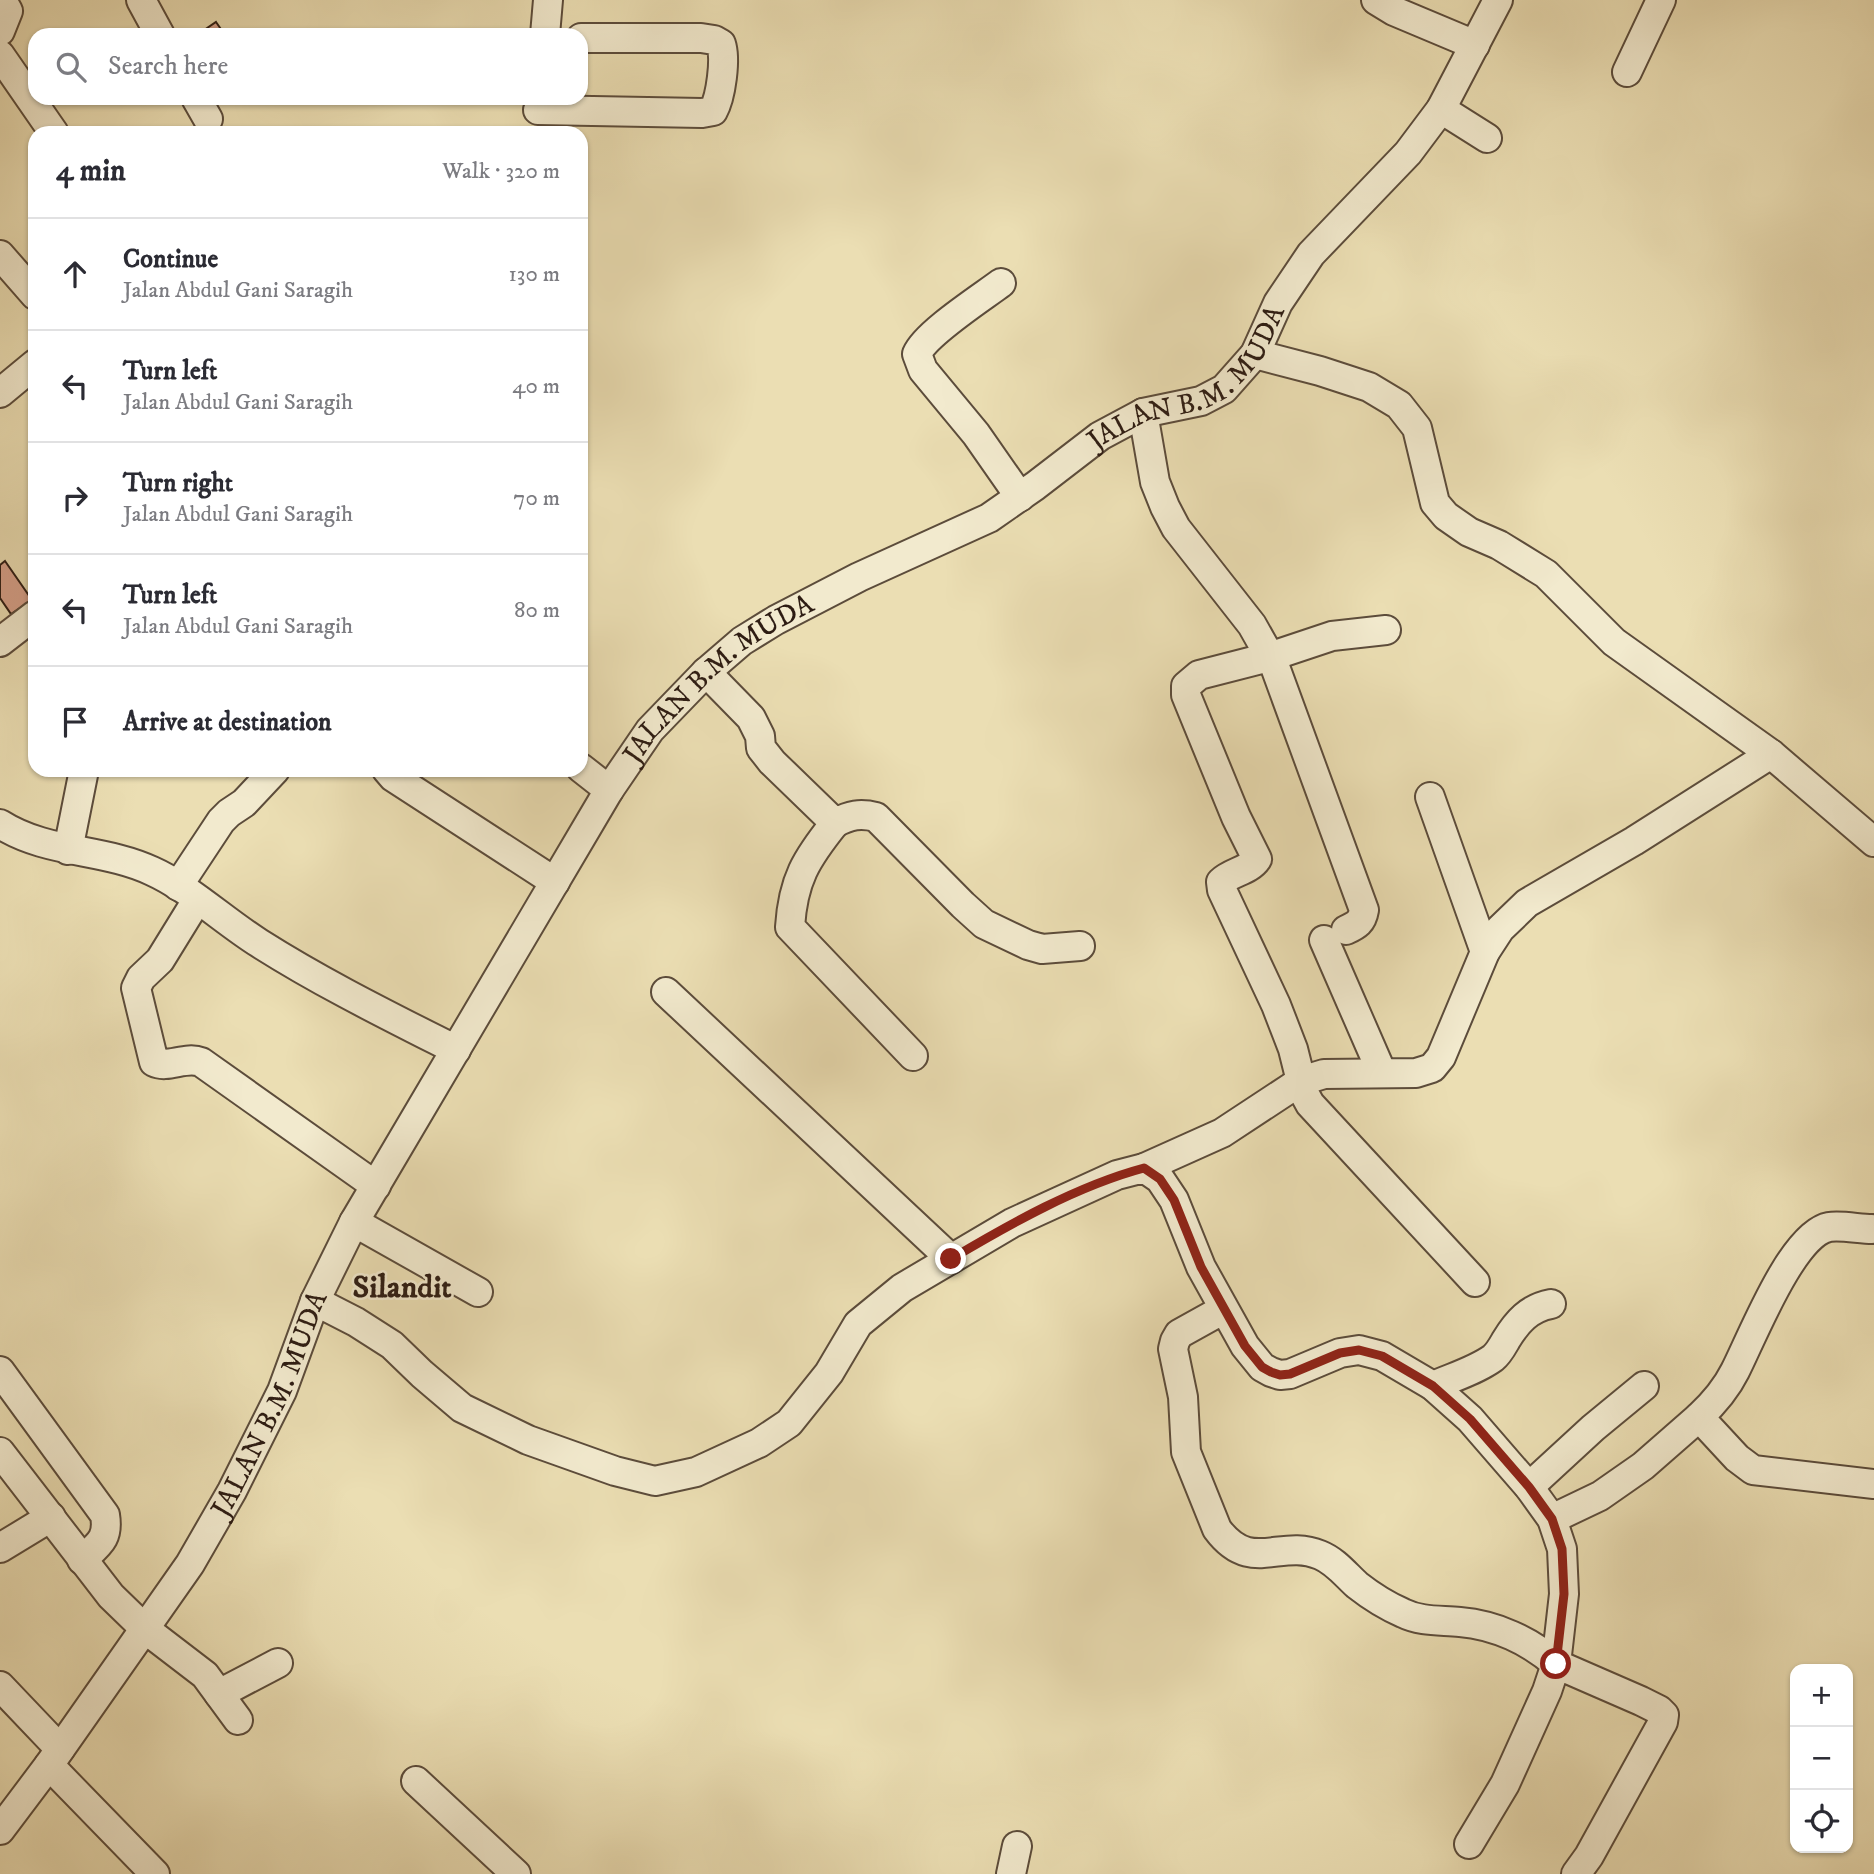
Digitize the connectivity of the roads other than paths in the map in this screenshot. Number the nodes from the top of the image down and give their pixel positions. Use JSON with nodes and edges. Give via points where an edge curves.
{"nodes":[{"id":1,"x":141,"y":0,"type":"edge"},
{"id":2,"x":548,"y":0,"type":"edge"},
{"id":3,"x":1376,"y":0,"type":"edge"},
{"id":4,"x":1498,"y":0,"type":"edge"},
{"id":5,"x":1661,"y":0,"type":"edge"},
{"id":6,"x":156,"y":28,"type":"edge"},
{"id":7,"x":546,"y":28,"type":"edge"},
{"id":8,"x":588,"y":38,"type":"edge"},
{"id":9,"x":1475,"y":45,"type":"junction"},
{"id":10,"x":0,"y":55,"type":"edge"},
{"id":11,"x":1627,"y":72,"type":"dead end"},
{"id":12,"x":28,"y":95,"type":"edge"},
{"id":13,"x":35,"y":105,"type":"edge"},
{"id":14,"x":1441,"y":110,"type":"junction"},
{"id":15,"x":538,"y":114,"type":"edge"},
{"id":16,"x":49,"y":126,"type":"edge"},
{"id":17,"x":1486,"y":138,"type":"dead end"},
{"id":18,"x":0,"y":255,"type":"edge"},
{"id":19,"x":1001,"y":283,"type":"dead end"},
{"id":20,"x":28,"y":287,"type":"edge"},
{"id":21,"x":1255,"y":354,"type":"junction"},
{"id":22,"x":28,"y":375,"type":"edge"},
{"id":23,"x":0,"y":393,"type":"edge"},
{"id":24,"x":1143,"y":413,"type":"junction"},
{"id":25,"x":1020,"y":497,"type":"junction"},
{"id":26,"x":28,"y":620,"type":"edge"},
{"id":27,"x":1386,"y":630,"type":"dead end"},
{"id":28,"x":0,"y":642,"type":"edge"},
{"id":29,"x":1269,"y":657,"type":"junction"},
{"id":30,"x":706,"y":672,"type":"junction"},
{"id":31,"x":1771,"y":754,"type":"junction"},
{"id":32,"x":588,"y":774,"type":"edge"},
{"id":33,"x":83,"y":777,"type":"edge"},
{"id":34,"x":268,"y":777,"type":"edge"},
{"id":35,"x":395,"y":777,"type":"edge"},
{"id":36,"x":609,"y":790,"type":"junction"},
{"id":37,"x":1430,"y":797,"type":"dead end"},
{"id":38,"x":835,"y":823,"type":"junction"},
{"id":39,"x":0,"y":824,"type":"edge"},
{"id":40,"x":1874,"y":842,"type":"edge"},
{"id":41,"x":68,"y":849,"type":"junction"},
{"id":42,"x":555,"y":882,"type":"junction"},
{"id":43,"x":187,"y":893,"type":"junction"},
{"id":44,"x":1080,"y":946,"type":"dead end"},
{"id":45,"x":1485,"y":952,"type":"junction"},
{"id":46,"x":666,"y":992,"type":"dead end"},
{"id":47,"x":456,"y":1050,"type":"junction"},
{"id":48,"x":913,"y":1056,"type":"dead end"},
{"id":49,"x":1382,"y":1073,"type":"junction"},
{"id":50,"x":1301,"y":1081,"type":"junction"},
{"id":51,"x":1144,"y":1168,"type":"junction"},
{"id":52,"x":376,"y":1186,"type":"junction"},
{"id":53,"x":354,"y":1222,"type":"junction"},
{"id":54,"x":1872,"y":1229,"type":"dead end"},
{"id":55,"x":951,"y":1259,"type":"junction"},
{"id":56,"x":1475,"y":1282,"type":"dead end"},
{"id":57,"x":478,"y":1292,"type":"dead end"},
{"id":58,"x":315,"y":1301,"type":"junction"},
{"id":59,"x":1551,"y":1304,"type":"dead end"},
{"id":60,"x":1224,"y":1309,"type":"junction"},
{"id":61,"x":0,"y":1371,"type":"edge"},
{"id":62,"x":1433,"y":1386,"type":"junction"},
{"id":63,"x":1644,"y":1386,"type":"dead end"},
{"id":64,"x":1699,"y":1417,"type":"junction"},
{"id":65,"x":0,"y":1452,"type":"edge"},
{"id":66,"x":1874,"y":1484,"type":"edge"},
{"id":67,"x":1529,"y":1487,"type":"junction"},
{"id":68,"x":51,"y":1517,"type":"junction"},
{"id":69,"x":1552,"y":1519,"type":"junction"},
{"id":70,"x":0,"y":1548,"type":"edge"},
{"id":71,"x":82,"y":1560,"type":"junction"},
{"id":72,"x":145,"y":1629,"type":"junction"},
{"id":73,"x":278,"y":1663,"type":"dead end"},
{"id":74,"x":1556,"y":1664,"type":"junction"},
{"id":75,"x":0,"y":1686,"type":"edge"},
{"id":76,"x":219,"y":1694,"type":"junction"},
{"id":77,"x":237,"y":1720,"type":"dead end"},
{"id":78,"x":55,"y":1757,"type":"junction"},
{"id":79,"x":416,"y":1780,"type":"dead end"},
{"id":80,"x":0,"y":1830,"type":"edge"},
{"id":81,"x":1469,"y":1844,"type":"dead end"},
{"id":82,"x":1017,"y":1846,"type":"dead end"},
{"id":83,"x":155,"y":1874,"type":"edge"},
{"id":84,"x":516,"y":1874,"type":"edge"},
{"id":85,"x":1010,"y":1874,"type":"edge"},
{"id":86,"x":1576,"y":1874,"type":"edge"}],
"edges":[{"from":1,"to":6,"type":"street"},
{"from":2,"to":7,"type":"street"},
{"from":3,"to":9,"type":"street"},
{"from":4,"to":9,"type":"street","name":"JALAN B.M. MUDA"},
{"from":5,"to":11,"type":"street"},
{"from":8,"to":15,"type":"street","via":[[714,40],[724,52],[718,103],[713,111],[702,113]]},
{"from":9,"to":14,"type":"street","name":"JALAN B.M. MUDA"},
{"from":10,"to":12,"type":"street"},
{"from":13,"to":16,"type":"street"},
{"from":14,"to":17,"type":"street"},
{"from":14,"to":21,"type":"street","name":"JALAN B.M. MUDA","via":[[1408,153],[1311,254],[1278,303]]},
{"from":18,"to":20,"type":"street"},
{"from":19,"to":25,"type":"street","via":[[933,334],[916,354],[923,370]]},
{"from":21,"to":24,"type":"street","name":"JALAN B.M. MUDA","via":[[1224,389],[1201,401]]},
{"from":21,"to":31,"type":"street","via":[[1369,387],[1399,405],[1416,428],[1435,503],[1446,516],[1546,574],[1614,642]]},
{"from":22,"to":23,"type":"street"},
{"from":24,"to":25,"type":"street","name":"JALAN B.M. MUDA","via":[[1100,436]]},
{"from":24,"to":29,"type":"street","via":[[1155,482],[1165,507],[1176,528],[1252,625]]},
{"from":25,"to":30,"type":"street","name":"JALAN B.M. MUDA","via":[[989,518],[776,620]]},
{"from":26,"to":28,"type":"street"},
{"from":27,"to":29,"type":"street","via":[[1332,636]]},
{"from":29,"to":49,"type":"street","via":[[1364,910],[1358,925],[1335,935]]},
{"from":29,"to":50,"type":"street","via":[[1199,675],[1186,686],[1186,695],[1257,859],[1227,876],[1221,882],[1222,890],[1276,1005]]},
{"from":30,"to":36,"type":"street","name":"JALAN B.M. MUDA","via":[[650,730]]},
{"from":30,"to":38,"type":"street","via":[[751,718],[761,748],[772,762]]},
{"from":31,"to":40,"type":"street"},
{"from":31,"to":45,"type":"street","via":[[1527,903],[1500,929]]},
{"from":32,"to":36,"type":"street"},
{"from":33,"to":41,"type":"street"},
{"from":34,"to":43,"type":"street","via":[[222,821]]},
{"from":35,"to":42,"type":"street"},
{"from":36,"to":42,"type":"street","name":"JALAN B.M. MUDA"},
{"from":37,"to":45,"type":"street"},
{"from":38,"to":44,"type":"street","via":[[861,813],[876,817],[984,924],[1042,949]]},
{"from":38,"to":48,"type":"street","via":[[801,872],[790,927]]},
{"from":39,"to":41,"type":"street","via":[[27,839]]},
{"from":41,"to":43,"type":"street","via":[[153,871]]},
{"from":42,"to":47,"type":"street","name":"JALAN B.M. MUDA"},
{"from":43,"to":47,"type":"street","via":[[306,972]]},
{"from":43,"to":52,"type":"street","via":[[160,960],[137,985],[154,1062],[201,1062]]},
{"from":45,"to":49,"type":"street","via":[[1441,1057],[1432,1068]]},
{"from":46,"to":55,"type":"street"},
{"from":47,"to":52,"type":"street","name":"JALAN B.M. MUDA"},
{"from":49,"to":50,"type":"street","via":[[1324,1074]]},
{"from":50,"to":51,"type":"street","via":[[1222,1133]]},
{"from":50,"to":56,"type":"street","via":[[1310,1104]]},
{"from":51,"to":55,"type":"street","via":[[1117,1175],[1012,1223]]},
{"from":51,"to":60,"type":"street","via":[[1160,1179],[1174,1200]]},
{"from":52,"to":53,"type":"street","name":"JALAN B.M. MUDA"},
{"from":53,"to":57,"type":"street"},
{"from":53,"to":58,"type":"street","name":"JALAN B.M. MUDA"},
{"from":54,"to":64,"type":"street","via":[[1829,1227],[1810,1237],[1794,1254],[1734,1373]]},
{"from":55,"to":58,"type":"street","via":[[902,1288],[858,1324],[829,1373],[789,1423],[759,1443],[696,1472],[655,1481],[528,1440],[462,1408],[392,1345]]},
{"from":58,"to":72,"type":"street","name":"JALAN B.M. MUDA","via":[[282,1391],[232,1491]]},
{"from":59,"to":62,"type":"street","via":[[1526,1315],[1492,1358]]},
{"from":60,"to":62,"type":"street","via":[[1245,1346],[1271,1372],[1290,1374],[1359,1350],[1382,1356]]},
{"from":60,"to":74,"type":"street","via":[[1179,1334],[1173,1349],[1183,1397],[1186,1452],[1223,1537],[1250,1553],[1320,1555],[1368,1593],[1404,1614],[1481,1625],[1528,1642]]},
{"from":61,"to":71,"type":"street","via":[[105,1515],[107,1528],[102,1540]]},
{"from":62,"to":67,"type":"street","via":[[1470,1419]]},
{"from":63,"to":67,"type":"street"},
{"from":64,"to":66,"type":"street","via":[[1753,1471]]},
{"from":64,"to":69,"type":"street","via":[[1601,1496]]},
{"from":65,"to":68,"type":"street"},
{"from":67,"to":69,"type":"street"},
{"from":68,"to":70,"type":"street"},
{"from":68,"to":71,"type":"street"},
{"from":69,"to":74,"type":"street","via":[[1562,1549],[1564,1594]]},
{"from":71,"to":72,"type":"street"},
{"from":72,"to":76,"type":"street","via":[[201,1671]]},
{"from":72,"to":78,"type":"street","name":"JALAN B.M. MUDA"},
{"from":73,"to":76,"type":"street"},
{"from":74,"to":81,"type":"street","via":[[1505,1784]]},
{"from":74,"to":86,"type":"street","via":[[1664,1715]]},
{"from":75,"to":78,"type":"street"},
{"from":76,"to":77,"type":"street"},
{"from":78,"to":80,"type":"street","name":"JALAN B.M. MUDA"},
{"from":78,"to":83,"type":"street"},
{"from":79,"to":84,"type":"street"},
{"from":82,"to":85,"type":"street"}]}
